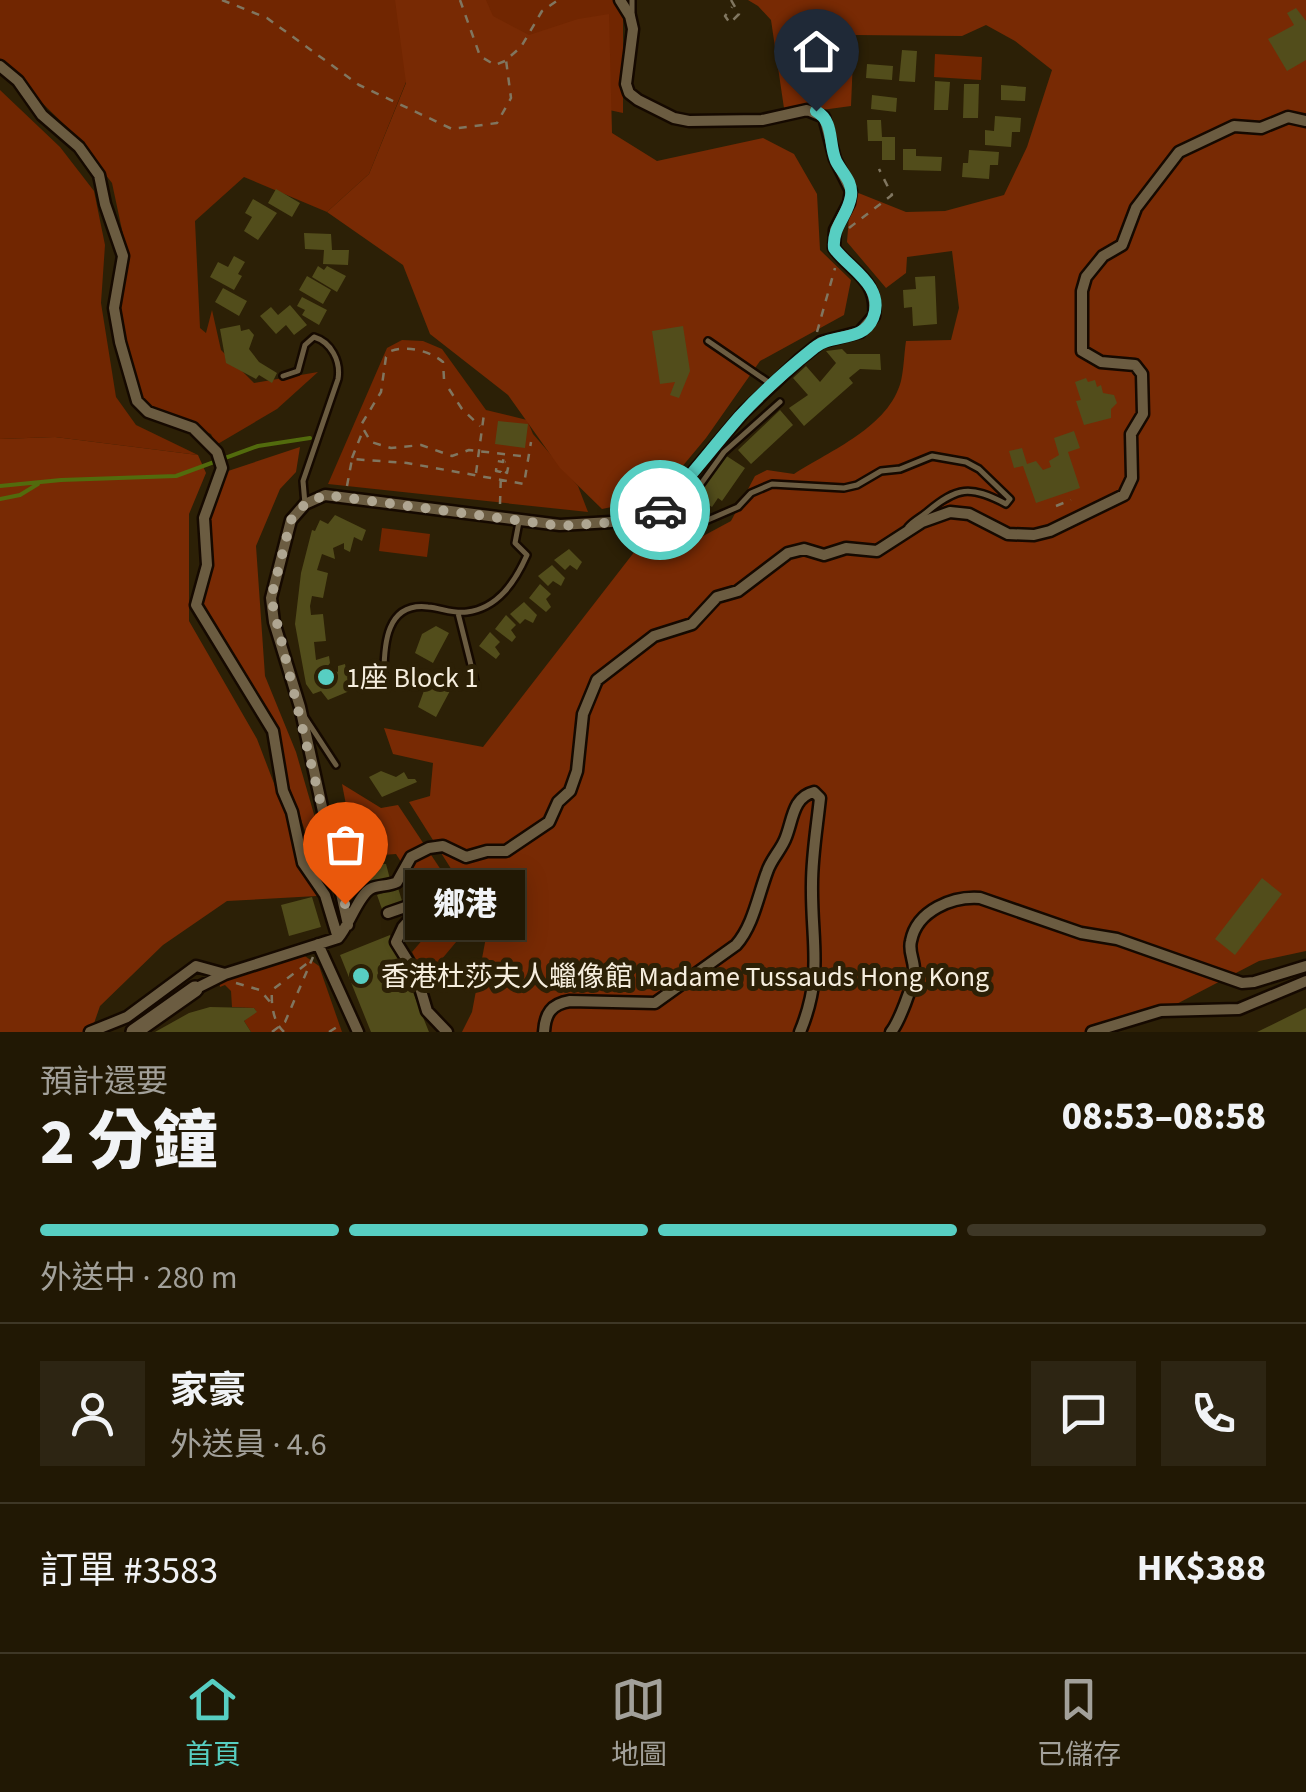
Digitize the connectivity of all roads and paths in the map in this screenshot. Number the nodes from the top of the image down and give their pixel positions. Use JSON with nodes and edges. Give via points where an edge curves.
{"nodes":[{"id":1,"x":222,"y":0,"type":"edge"},
{"id":2,"x":460,"y":0,"type":"edge"},
{"id":3,"x":558,"y":0,"type":"edge"},
{"id":4,"x":620,"y":0,"type":"edge"},
{"id":5,"x":632,"y":0,"type":"edge"},
{"id":6,"x":732,"y":0,"type":"edge"},
{"id":7,"x":732,"y":7,"type":"dead end"},
{"id":8,"x":633,"y":29,"type":"junction"},
{"id":9,"x":506,"y":60,"type":"junction"},
{"id":10,"x":0,"y":66,"type":"edge"},
{"id":11,"x":1306,"y":121,"type":"edge"},
{"id":12,"x":879,"y":168,"type":"dead end"},
{"id":13,"x":846,"y":231,"type":"dead end"},
{"id":14,"x":834,"y":279,"type":"dead end"},
{"id":15,"x":823,"y":317,"type":"dead end"},
{"id":16,"x":708,"y":340,"type":"dead end"},
{"id":17,"x":283,"y":376,"type":"dead end"},
{"id":18,"x":444,"y":379,"type":"dead end"},
{"id":19,"x":773,"y":386,"type":"junction"},
{"id":20,"x":450,"y":389,"type":"dead end"},
{"id":21,"x":780,"y":402,"type":"dead end"},
{"id":22,"x":484,"y":414,"type":"dead end"},
{"id":23,"x":482,"y":428,"type":"junction"},
{"id":24,"x":362,"y":432,"type":"junction"},
{"id":25,"x":531,"y":442,"type":"dead end"},
{"id":26,"x":479,"y":450,"type":"junction"},
{"id":27,"x":504,"y":454,"type":"junction"},
{"id":28,"x":528,"y":457,"type":"junction"},
{"id":29,"x":352,"y":459,"type":"junction"},
{"id":30,"x":476,"y":474,"type":"junction"},
{"id":31,"x":500,"y":480,"type":"junction"},
{"id":32,"x":346,"y":498,"type":"junction"},
{"id":33,"x":668,"y":500,"type":"junction"},
{"id":34,"x":1071,"y":500,"type":"dead end"},
{"id":35,"x":305,"y":504,"type":"junction"},
{"id":36,"x":1056,"y":506,"type":"dead end"},
{"id":37,"x":500,"y":516,"type":"junction"},
{"id":38,"x":519,"y":519,"type":"junction"},
{"id":39,"x":630,"y":522,"type":"junction"},
{"id":40,"x":910,"y":530,"type":"junction"},
{"id":41,"x":458,"y":612,"type":"junction"},
{"id":42,"x":384,"y":674,"type":"dead end"},
{"id":43,"x":475,"y":680,"type":"dead end"},
{"id":44,"x":300,"y":707,"type":"junction"},
{"id":45,"x":336,"y":766,"type":"dead end"},
{"id":46,"x":388,"y":913,"type":"dead end"},
{"id":47,"x":348,"y":926,"type":"junction"},
{"id":48,"x":338,"y":938,"type":"junction"},
{"id":49,"x":318,"y":944,"type":"junction"},
{"id":50,"x":1306,"y":966,"type":"edge"},
{"id":51,"x":220,"y":977,"type":"junction"},
{"id":52,"x":1306,"y":982,"type":"edge"},
{"id":53,"x":195,"y":989,"type":"joint"},
{"id":54,"x":271,"y":1002,"type":"junction"},
{"id":55,"x":351,"y":1018,"type":"junction"},
{"id":56,"x":279,"y":1027,"type":"junction"},
{"id":57,"x":90,"y":1032,"type":"edge"},
{"id":58,"x":134,"y":1032,"type":"edge"},
{"id":59,"x":272,"y":1032,"type":"edge"},
{"id":60,"x":284,"y":1032,"type":"edge"},
{"id":61,"x":328,"y":1032,"type":"edge"},
{"id":62,"x":358,"y":1032,"type":"edge"},
{"id":63,"x":448,"y":1032,"type":"edge"},
{"id":64,"x":544,"y":1032,"type":"edge"},
{"id":65,"x":800,"y":1032,"type":"edge"},
{"id":66,"x":891,"y":1032,"type":"edge"},
{"id":67,"x":1092,"y":1032,"type":"edge"}],
"edges":[{"from":1,"to":9,"type":"path","via":[[267,18],[359,85],[452,129],[497,123],[511,98]]},
{"from":2,"to":9,"type":"path","via":[[480,56],[495,65]]},
{"from":3,"to":9,"type":"path"},
{"from":4,"to":8,"type":"street"},
{"from":5,"to":8,"type":"lane"},
{"from":6,"to":7,"type":"path"},
{"from":8,"to":19,"type":"street","via":[[628,90],[667,115],[699,122],[812,110],[828,125],[835,159],[852,191],[834,248],[860,272],[875,312],[854,336],[820,342]]},
{"from":10,"to":48,"type":"street","via":[[99,175],[123,259],[114,308],[137,401],[148,412],[190,426],[212,446],[222,468],[204,518],[207,565],[196,605],[273,731],[302,862],[325,895]]},
{"from":11,"to":40,"type":"street","via":[[1288,117],[1258,129],[1234,126],[1179,152],[1136,208],[1122,245],[1103,256],[1085,280],[1082,351],[1101,362],[1134,365],[1143,376],[1143,414],[1131,434],[1126,494],[1034,534],[1008,534],[953,512]]},
{"from":12,"to":13,"type":"path","via":[[892,195]]},
{"from":14,"to":15,"type":"path"},
{"from":16,"to":19,"type":"lane"},
{"from":17,"to":35,"type":"lane","via":[[298,371],[314,337],[340,366],[304,481]]},
{"from":18,"to":24,"type":"path","via":[[439,358],[391,351]]},
{"from":19,"to":33,"type":"street"},
{"from":20,"to":23,"type":"path"},
{"from":21,"to":33,"type":"lane","via":[[724,452],[687,503]]},
{"from":22,"to":23,"type":"path"},
{"from":23,"to":26,"type":"path"},
{"from":24,"to":26,"type":"path","via":[[391,448],[421,445],[452,456]]},
{"from":24,"to":29,"type":"path"},
{"from":25,"to":28,"type":"path"},
{"from":26,"to":27,"type":"path"},
{"from":26,"to":30,"type":"path"},
{"from":27,"to":28,"type":"path"},
{"from":27,"to":31,"type":"path","via":[[497,461]]},
{"from":28,"to":31,"type":"path","via":[[524,484]]},
{"from":29,"to":30,"type":"path"},
{"from":29,"to":32,"type":"path"},
{"from":30,"to":31,"type":"path"},
{"from":31,"to":37,"type":"path"},
{"from":32,"to":35,"type":"street","via":[[325,495]]},
{"from":32,"to":37,"type":"street"},
{"from":33,"to":39,"type":"street","via":[[654,516]]},
{"from":34,"to":36,"type":"path"},
{"from":35,"to":44,"type":"street","via":[[291,520],[271,598]]},
{"from":37,"to":38,"type":"street"},
{"from":38,"to":39,"type":"street","via":[[560,526]]},
{"from":38,"to":41,"type":"lane","via":[[514,543],[527,555],[518,575],[488,605]]},
{"from":39,"to":40,"type":"lane","via":[[644,542],[662,545],[738,508],[762,487],[844,488],[932,456],[979,468],[1010,499],[1006,504],[956,491]]},
{"from":40,"to":47,"type":"street","via":[[877,551],[792,550],[738,591],[718,597],[690,625],[656,634],[632,650],[592,688],[578,769],[549,822],[506,851],[468,858],[438,846],[416,853],[396,884],[364,893]]},
{"from":41,"to":42,"type":"lane","via":[[424,606],[401,613],[384,639]]},
{"from":41,"to":43,"type":"lane"},
{"from":44,"to":45,"type":"lane"},
{"from":44,"to":47,"type":"street"},
{"from":46,"to":63,"type":"street","via":[[410,906],[436,884],[396,942],[418,977],[427,1010]]},
{"from":47,"to":48,"type":"street"},
{"from":48,"to":49,"type":"street"},
{"from":49,"to":51,"type":"street"},
{"from":49,"to":55,"type":"street"},
{"from":50,"to":66,"type":"street","via":[[1242,983],[1117,939],[964,898],[928,913],[915,930],[913,979]]},
{"from":51,"to":53,"type":"street"},
{"from":51,"to":54,"type":"path","via":[[260,990]]},
{"from":51,"to":57,"type":"street","via":[[196,966],[127,1017]]},
{"from":52,"to":67,"type":"street","via":[[1240,1009],[1160,1011]]},
{"from":53,"to":58,"type":"main road"},
{"from":54,"to":56,"type":"path"},
{"from":54,"to":56,"type":"path","via":[[272,990],[310,962]]},
{"from":55,"to":61,"type":"path"},
{"from":55,"to":62,"type":"street"},
{"from":56,"to":59,"type":"path"},
{"from":56,"to":60,"type":"path"},
{"from":64,"to":65,"type":"street","via":[[548,1012],[560,1003],[655,1003],[736,946],[798,803],[814,792],[820,798],[812,884],[816,970]]}]}
